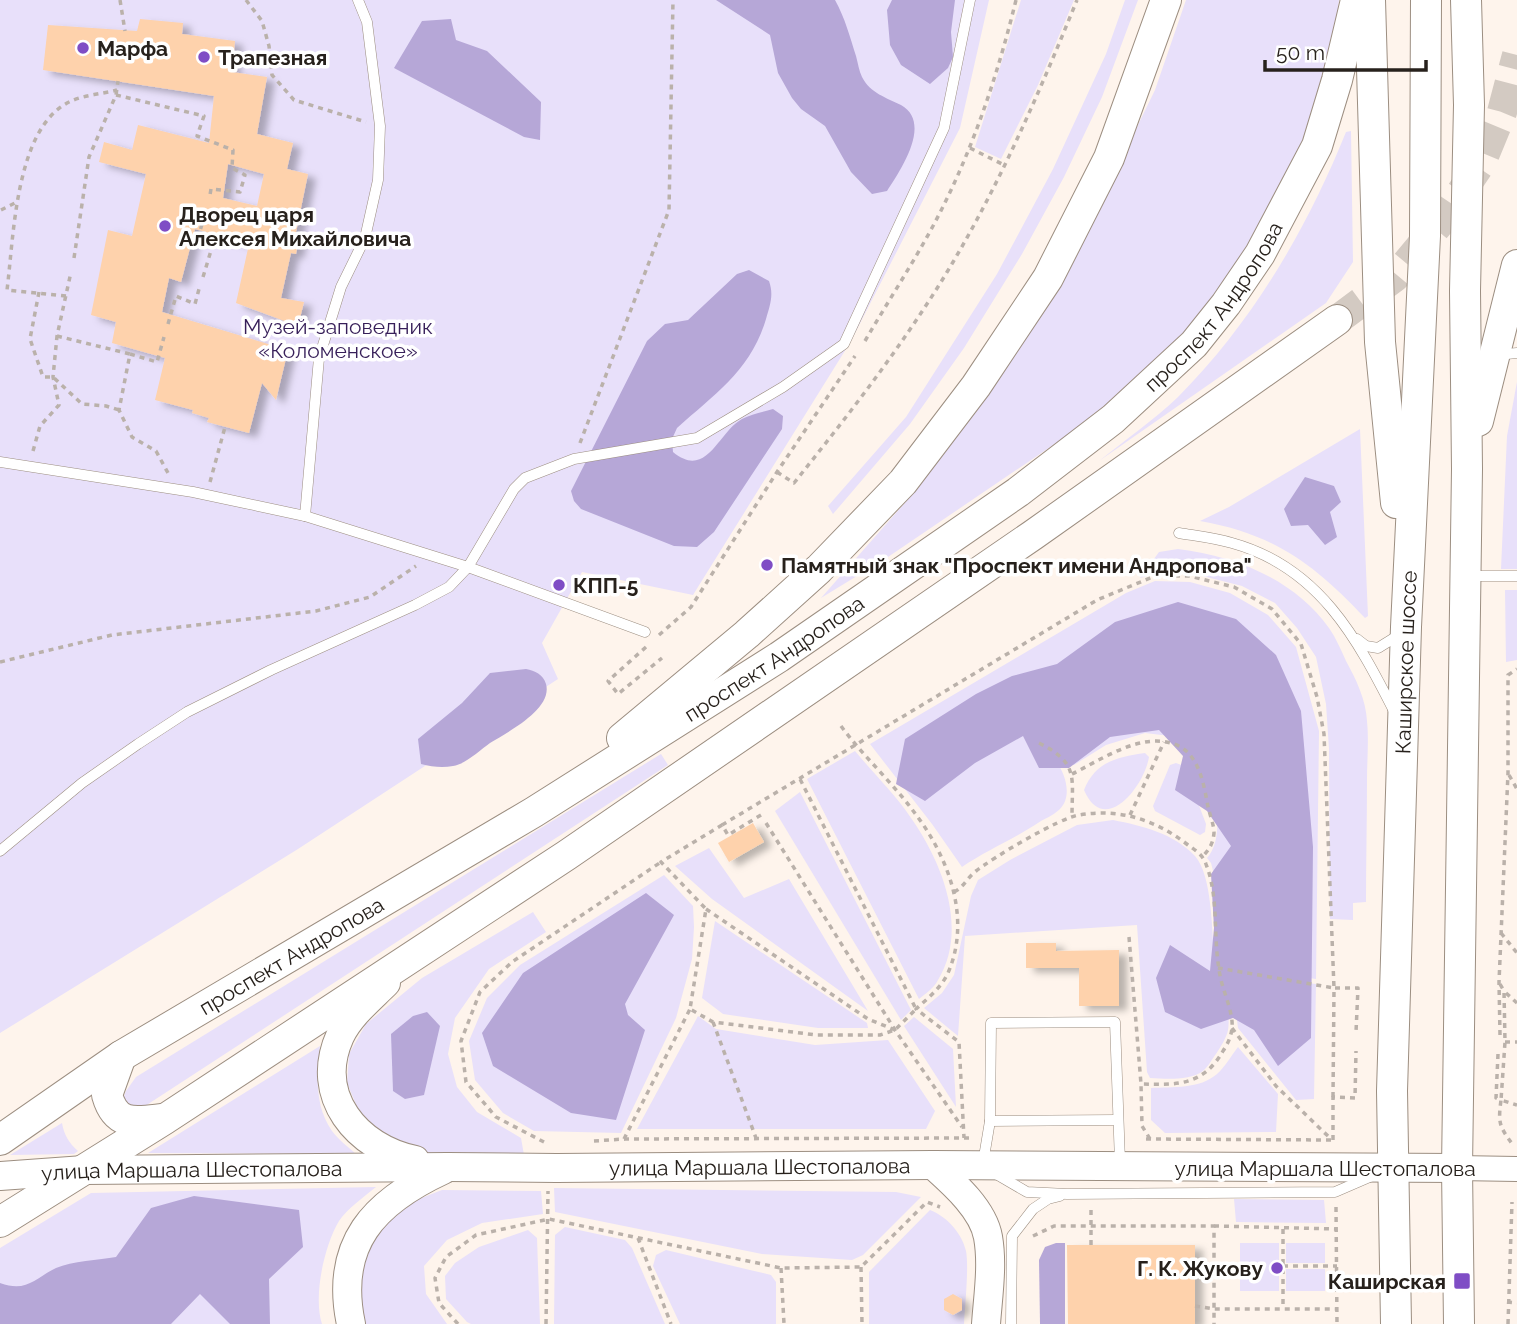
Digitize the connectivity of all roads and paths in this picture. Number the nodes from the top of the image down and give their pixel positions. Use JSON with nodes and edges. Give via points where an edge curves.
{"nodes":[{"id":1,"x":120,"y":0,"type":"edge"},
{"id":2,"x":246,"y":0,"type":"edge"},
{"id":3,"x":358,"y":0,"type":"edge"},
{"id":4,"x":673,"y":0,"type":"edge"},
{"id":5,"x":971,"y":0,"type":"edge"},
{"id":6,"x":1077,"y":0,"type":"edge"},
{"id":7,"x":1166,"y":0,"type":"edge"},
{"id":8,"x":1356,"y":0,"type":"edge"},
{"id":9,"x":1370,"y":0,"type":"edge"},
{"id":10,"x":1426,"y":0,"type":"edge"},
{"id":11,"x":1466,"y":0,"type":"edge"},
{"id":12,"x":125,"y":30,"type":"dead end"},
{"id":13,"x":118,"y":81,"type":"dead end"},
{"id":14,"x":116,"y":93,"type":"junction"},
{"id":15,"x":380,"y":126,"type":"junction"},
{"id":16,"x":970,"y":148,"type":"dead end"},
{"id":17,"x":1004,"y":165,"type":"junction"},
{"id":18,"x":210,"y":195,"type":"dead end"},
{"id":19,"x":17,"y":202,"type":"junction"},
{"id":20,"x":2,"y":210,"type":"edge"},
{"id":21,"x":206,"y":210,"type":"dead end"},
{"id":22,"x":74,"y":258,"type":"dead end"},
{"id":23,"x":1517,"y":265,"type":"edge"},
{"id":24,"x":71,"y":272,"type":"dead end"},
{"id":25,"x":203,"y":277,"type":"dead end"},
{"id":26,"x":200,"y":289,"type":"dead end"},
{"id":27,"x":39,"y":292,"type":"junction"},
{"id":28,"x":66,"y":296,"type":"junction"},
{"id":29,"x":1337,"y":320,"type":"tunnel mouth"},
{"id":30,"x":168,"y":324,"type":"dead end"},
{"id":31,"x":57,"y":335,"type":"junction"},
{"id":32,"x":164,"y":337,"type":"dead end"},
{"id":33,"x":130,"y":354,"type":"junction"},
{"id":34,"x":1505,"y":354,"type":"edge"},
{"id":35,"x":52,"y":377,"type":"junction"},
{"id":36,"x":119,"y":410,"type":"junction"},
{"id":37,"x":225,"y":427,"type":"dead end"},
{"id":38,"x":574,"y":458,"type":"junction"},
{"id":39,"x":0,"y":462,"type":"edge"},
{"id":40,"x":29,"y":465,"type":"junction"},
{"id":41,"x":1467,"y":469,"type":"junction"},
{"id":42,"x":777,"y":471,"type":"dead end"},
{"id":43,"x":193,"y":492,"type":"junction"},
{"id":44,"x":207,"y":495,"type":"junction"},
{"id":45,"x":305,"y":516,"type":"junction"},
{"id":46,"x":1179,"y":533,"type":"dead end"},
{"id":47,"x":431,"y":555,"type":"junction"},
{"id":48,"x":468,"y":567,"type":"junction"},
{"id":49,"x":1466,"y":576,"type":"junction"},
{"id":50,"x":1517,"y":576,"type":"edge"},
{"id":51,"x":1406,"y":622,"type":"junction"},
{"id":52,"x":645,"y":632,"type":"dead end"},
{"id":53,"x":1352,"y":635,"type":"junction"},
{"id":54,"x":662,"y":658,"type":"dead end"},
{"id":55,"x":0,"y":662,"type":"edge"},
{"id":56,"x":1517,"y":668,"type":"edge"},
{"id":57,"x":624,"y":689,"type":"dead end"},
{"id":58,"x":841,"y":726,"type":"dead end"},
{"id":59,"x":1403,"y":729,"type":"junction"},
{"id":60,"x":1164,"y":742,"type":"junction"},
{"id":61,"x":1039,"y":743,"type":"dead end"},
{"id":62,"x":855,"y":746,"type":"junction"},
{"id":63,"x":1072,"y":774,"type":"junction"},
{"id":64,"x":1508,"y":774,"type":"junction"},
{"id":65,"x":800,"y":779,"type":"junction"},
{"id":66,"x":1517,"y":789,"type":"edge"},
{"id":67,"x":534,"y":811,"type":"junction"},
{"id":68,"x":761,"y":815,"type":"dead end"},
{"id":69,"x":1130,"y":815,"type":"junction"},
{"id":70,"x":1072,"y":816,"type":"junction"},
{"id":71,"x":766,"y":823,"type":"dead end"},
{"id":72,"x":722,"y":825,"type":"junction"},
{"id":73,"x":0,"y":851,"type":"edge"},
{"id":74,"x":1202,"y":857,"type":"junction"},
{"id":75,"x":661,"y":862,"type":"junction"},
{"id":76,"x":954,"y":892,"type":"junction"},
{"id":77,"x":706,"y":909,"type":"junction"},
{"id":78,"x":1501,"y":933,"type":"junction"},
{"id":79,"x":1129,"y":937,"type":"dead end"},
{"id":80,"x":1517,"y":953,"type":"edge"},
{"id":81,"x":411,"y":958,"type":"junction"},
{"id":82,"x":1218,"y":968,"type":"junction"},
{"id":83,"x":1499,"y":982,"type":"junction"},
{"id":84,"x":1334,"y":988,"type":"junction"},
{"id":85,"x":1504,"y":992,"type":"junction"},
{"id":86,"x":1517,"y":1003,"type":"edge"},
{"id":87,"x":690,"y":1009,"type":"junction"},
{"id":88,"x":916,"y":1009,"type":"junction"},
{"id":89,"x":713,"y":1022,"type":"junction"},
{"id":90,"x":1232,"y":1028,"type":"junction"},
{"id":91,"x":895,"y":1030,"type":"junction"},
{"id":92,"x":1356,"y":1032,"type":"dead end"},
{"id":93,"x":1500,"y":1035,"type":"dead end"},
{"id":94,"x":1504,"y":1042,"type":"junction"},
{"id":95,"x":1517,"y":1042,"type":"edge"},
{"id":96,"x":1356,"y":1051,"type":"dead end"},
{"id":97,"x":1498,"y":1054,"type":"dead end"},
{"id":98,"x":121,"y":1056,"type":"junction"},
{"id":99,"x":1141,"y":1084,"type":"junction"},
{"id":100,"x":1333,"y":1097,"type":"junction"},
{"id":101,"x":1501,"y":1100,"type":"junction"},
{"id":102,"x":1517,"y":1105,"type":"edge"},
{"id":103,"x":165,"y":1119,"type":"junction"},
{"id":104,"x":1117,"y":1120,"type":"junction"},
{"id":105,"x":990,"y":1121,"type":"junction"},
{"id":106,"x":963,"y":1129,"type":"junction"},
{"id":107,"x":964,"y":1138,"type":"junction"},
{"id":108,"x":975,"y":1138,"type":"dead end"},
{"id":109,"x":624,"y":1139,"type":"junction"},
{"id":110,"x":756,"y":1139,"type":"junction"},
{"id":111,"x":1150,"y":1139,"type":"dead end"},
{"id":112,"x":0,"y":1140,"type":"edge"},
{"id":113,"x":585,"y":1141,"type":"dead end"},
{"id":114,"x":1515,"y":1160,"type":"edge"},
{"id":115,"x":933,"y":1164,"type":"junction"},
{"id":116,"x":983,"y":1166,"type":"junction"},
{"id":117,"x":1120,"y":1166,"type":"junction"},
{"id":118,"x":448,"y":1167,"type":"junction"},
{"id":119,"x":547,"y":1168,"type":"junction"},
{"id":120,"x":1392,"y":1168,"type":"junction"},
{"id":121,"x":1457,"y":1168,"type":"junction"},
{"id":122,"x":84,"y":1170,"type":"junction"},
{"id":123,"x":0,"y":1175,"type":"edge"},
{"id":124,"x":1067,"y":1194,"type":"junction"},
{"id":125,"x":1336,"y":1201,"type":"dead end"},
{"id":126,"x":1512,"y":1202,"type":"dead end"},
{"id":127,"x":1091,"y":1204,"type":"dead end"},
{"id":128,"x":945,"y":1208,"type":"dead end"},
{"id":129,"x":549,"y":1219,"type":"junction"},
{"id":130,"x":0,"y":1222,"type":"edge"},
{"id":131,"x":1091,"y":1226,"type":"junction"},
{"id":132,"x":1214,"y":1226,"type":"junction"},
{"id":133,"x":1283,"y":1229,"type":"junction"},
{"id":134,"x":1336,"y":1230,"type":"junction"},
{"id":135,"x":638,"y":1237,"type":"junction"},
{"id":136,"x":1029,"y":1240,"type":"dead end"},
{"id":137,"x":1091,"y":1245,"type":"dead end"},
{"id":138,"x":1283,"y":1266,"type":"junction"},
{"id":139,"x":1337,"y":1266,"type":"junction"},
{"id":140,"x":862,"y":1267,"type":"junction"},
{"id":141,"x":782,"y":1268,"type":"junction"},
{"id":142,"x":1507,"y":1302,"type":"junction"},
{"id":143,"x":1517,"y":1303,"type":"edge"},
{"id":144,"x":1195,"y":1306,"type":"dead end"},
{"id":145,"x":1214,"y":1309,"type":"junction"},
{"id":146,"x":1283,"y":1309,"type":"junction"},
{"id":147,"x":1336,"y":1309,"type":"junction"},
{"id":148,"x":351,"y":1324,"type":"edge"},
{"id":149,"x":458,"y":1324,"type":"edge"},
{"id":150,"x":546,"y":1324,"type":"edge"},
{"id":151,"x":671,"y":1324,"type":"edge"},
{"id":152,"x":784,"y":1324,"type":"edge"},
{"id":153,"x":862,"y":1324,"type":"edge"},
{"id":154,"x":986,"y":1324,"type":"edge"},
{"id":155,"x":1011,"y":1324,"type":"edge"},
{"id":156,"x":1214,"y":1324,"type":"edge"},
{"id":157,"x":1336,"y":1324,"type":"edge"},
{"id":158,"x":1396,"y":1324,"type":"edge"},
{"id":159,"x":1459,"y":1324,"type":"edge"},
{"id":160,"x":1508,"y":1324,"type":"edge"}],
"edges":[{"from":1,"to":12,"type":"path"},
{"from":2,"to":15,"type":"path","via":[[262,21],[272,75],[294,100]]},
{"from":3,"to":15,"type":"lane","via":[[367,22]]},
{"from":4,"to":38,"type":"path","via":[[669,210]]},
{"from":5,"to":38,"type":"lane","via":[[944,128],[844,344],[697,438]]},
{"from":6,"to":17,"type":"path"},
{"from":7,"to":67,"type":"main road","via":[[1109,158],[1048,278],[976,386],[903,482],[819,569],[747,634]]},
{"from":8,"to":67,"type":"main road","name":"проспект Андропова","via":[[1317,146],[1260,254],[1194,344],[1113,419],[1018,492],[779,657]]},
{"from":9,"to":51,"type":"main road","via":[[1380,342]]},
{"from":10,"to":51,"type":"main road","name":"Каширское шоссе","via":[[1425,236]]},
{"from":11,"to":41,"type":"main road"},
{"from":13,"to":14,"type":"path"},
{"from":14,"to":18,"type":"path","via":[[204,116],[197,136],[233,150],[232,168],[245,175],[240,192],[211,189]]},
{"from":14,"to":19,"type":"path","via":[[72,100],[48,117],[32,149]]},
{"from":14,"to":22,"type":"path","via":[[89,157]]},
{"from":15,"to":45,"type":"lane","via":[[378,180],[365,238],[341,287],[319,358]]},
{"from":16,"to":17,"type":"path"},
{"from":17,"to":42,"type":"path","via":[[923,311],[877,376],[794,483]]},
{"from":19,"to":20,"type":"path"},
{"from":19,"to":27,"type":"path","via":[[7,290]]},
{"from":21,"to":25,"type":"path","via":[[198,238],[213,244]]},
{"from":23,"to":34,"type":"main road"},
{"from":24,"to":28,"type":"path"},
{"from":26,"to":30,"type":"path","via":[[195,304],[176,296]]},
{"from":27,"to":28,"type":"path"},
{"from":27,"to":35,"type":"path","via":[[30,339],[43,377]]},
{"from":28,"to":31,"type":"path"},
{"from":29,"to":81,"type":"main road","name":"проспект Андропова","via":[[1022,543]]},
{"from":31,"to":33,"type":"path"},
{"from":31,"to":35,"type":"path"},
{"from":32,"to":33,"type":"path","via":[[157,362]]},
{"from":33,"to":36,"type":"path"},
{"from":34,"to":41,"type":"main road"},
{"from":35,"to":36,"type":"path","via":[[82,404]]},
{"from":35,"to":40,"type":"path","via":[[59,405],[40,426]]},
{"from":36,"to":43,"type":"path","via":[[132,437],[156,451],[170,477]]},
{"from":37,"to":44,"type":"path"},
{"from":38,"to":48,"type":"lane","via":[[525,478],[514,489]]},
{"from":39,"to":40,"type":"lane"},
{"from":40,"to":43,"type":"lane"},
{"from":41,"to":49,"type":"main road"},
{"from":43,"to":44,"type":"lane"},
{"from":44,"to":45,"type":"lane"},
{"from":45,"to":47,"type":"lane"},
{"from":46,"to":53,"type":"lane","via":[[1232,542],[1279,564],[1318,592]]},
{"from":47,"to":48,"type":"lane"},
{"from":47,"to":55,"type":"path","via":[[370,597],[316,611],[111,635]]},
{"from":48,"to":52,"type":"lane"},
{"from":48,"to":73,"type":"lane","via":[[449,587],[415,605],[187,712],[82,783]]},
{"from":49,"to":50,"type":"lane"},
{"from":49,"to":121,"type":"main road"},
{"from":51,"to":53,"type":"lane","via":[[1395,639],[1378,648],[1366,646]]},
{"from":51,"to":59,"type":"main road","name":"Каширское шоссе"},
{"from":53,"to":59,"type":"lane"},
{"from":54,"to":57,"type":"path"},
{"from":56,"to":64,"type":"path","via":[[1508,675]]},
{"from":58,"to":62,"type":"path"},
{"from":59,"to":120,"type":"main road","name":"Каширское шоссе"},
{"from":60,"to":63,"type":"path","via":[[1133,745]]},
{"from":60,"to":69,"type":"path"},
{"from":60,"to":74,"type":"path","via":[[1188,754],[1202,776],[1214,832],[1211,847]]},
{"from":61,"to":63,"type":"path","via":[[1059,755]]},
{"from":62,"to":65,"type":"path"},
{"from":62,"to":76,"type":"path","via":[[927,831]]},
{"from":62,"to":84,"type":"path","via":[[1097,600],[1155,576],[1189,576],[1234,587],[1272,609],[1301,643],[1317,697],[1324,734]]},
{"from":63,"to":70,"type":"path"},
{"from":64,"to":66,"type":"path"},
{"from":64,"to":78,"type":"path"},
{"from":65,"to":72,"type":"path"},
{"from":65,"to":88,"type":"path"},
{"from":67,"to":98,"type":"main road","name":"проспект Андропова"},
{"from":68,"to":72,"type":"path","via":[[728,835]]},
{"from":69,"to":70,"type":"path"},
{"from":69,"to":74,"type":"path","via":[[1149,820]]},
{"from":70,"to":76,"type":"path","via":[[979,869]]},
{"from":71,"to":91,"type":"path"},
{"from":72,"to":75,"type":"path"},
{"from":74,"to":82,"type":"path","via":[[1215,902]]},
{"from":75,"to":77,"type":"path"},
{"from":75,"to":119,"type":"path","via":[[512,961],[480,992],[461,1041],[466,1082],[496,1117],[547,1143]]},
{"from":76,"to":88,"type":"path","via":[[956,943],[948,972]]},
{"from":77,"to":87,"type":"path"},
{"from":77,"to":91,"type":"path","via":[[867,1019]]},
{"from":78,"to":80,"type":"path"},
{"from":78,"to":83,"type":"path"},
{"from":79,"to":99,"type":"path"},
{"from":81,"to":103,"type":"main road","name":"проспект Андропова"},
{"from":81,"to":118,"type":"main road","via":[[356,1012],[340,1037],[332,1086],[339,1108],[373,1144],[394,1156]]},
{"from":82,"to":84,"type":"path"},
{"from":82,"to":90,"type":"path"},
{"from":83,"to":85,"type":"path"},
{"from":83,"to":93,"type":"path"},
{"from":84,"to":92,"type":"path","via":[[1358,988]]},
{"from":84,"to":100,"type":"path"},
{"from":85,"to":86,"type":"path"},
{"from":85,"to":94,"type":"path"},
{"from":87,"to":89,"type":"path"},
{"from":87,"to":109,"type":"path"},
{"from":88,"to":91,"type":"path"},
{"from":88,"to":106,"type":"path","via":[[959,1042]]},
{"from":89,"to":91,"type":"path","via":[[816,1035],[880,1035]]},
{"from":89,"to":110,"type":"path"},
{"from":90,"to":99,"type":"path","via":[[1218,1060],[1201,1078]]},
{"from":90,"to":100,"type":"path","via":[[1276,1086],[1333,1140]]},
{"from":91,"to":106,"type":"path"},
{"from":94,"to":95,"type":"path"},
{"from":94,"to":101,"type":"path"},
{"from":96,"to":100,"type":"path","via":[[1356,1098]]},
{"from":97,"to":101,"type":"path","via":[[1496,1098]]},
{"from":98,"to":103,"type":"main road","via":[[107,1095],[119,1117],[131,1122]]},
{"from":98,"to":112,"type":"main road","name":"проспект Андропова"},
{"from":99,"to":111,"type":"path","via":[[1142,1126]]},
{"from":101,"to":102,"type":"path"},
{"from":101,"to":114,"type":"path","via":[[1499,1124],[1513,1145]]},
{"from":103,"to":122,"type":"main road","name":"проспект Андропова"},
{"from":104,"to":105,"type":"lane"},
{"from":104,"to":105,"type":"lane","via":[[1115,1022],[1087,1022],[991,1023]]},
{"from":104,"to":117,"type":"lane"},
{"from":105,"to":116,"type":"lane"},
{"from":106,"to":107,"type":"path"},
{"from":107,"to":108,"type":"path"},
{"from":107,"to":110,"type":"path"},
{"from":109,"to":110,"type":"path"},
{"from":109,"to":113,"type":"path"},
{"from":114,"to":121,"type":"street","name":"улица Маршала Шестопалова"},
{"from":115,"to":116,"type":"main road","name":"улица Маршала Шестопалова"},
{"from":115,"to":119,"type":"main road","name":"улица Маршала Шестопалова"},
{"from":115,"to":154,"type":"main road","via":[[968,1202],[988,1236]]},
{"from":116,"to":117,"type":"main road","name":"улица Маршала Шестопалова"},
{"from":116,"to":124,"type":"lane","via":[[1027,1192]]},
{"from":117,"to":120,"type":"main road","name":"улица Маршала Шестопалова"},
{"from":118,"to":119,"type":"main road","name":"улица Маршала Шестопалова"},
{"from":118,"to":122,"type":"main road","name":"улица Маршала Шестопалова"},
{"from":118,"to":148,"type":"main road","via":[[390,1201],[356,1242],[348,1261],[346,1300]]},
{"from":119,"to":129,"type":"path"},
{"from":120,"to":121,"type":"main road","name":"улица Маршала Шестопалова"},
{"from":120,"to":124,"type":"lane","via":[[1335,1192]]},
{"from":120,"to":158,"type":"main road","name":"Каширское шоссе"},
{"from":121,"to":159,"type":"main road"},
{"from":122,"to":123,"type":"main road","name":"улица Маршала Шестопалова"},
{"from":122,"to":130,"type":"main road","name":"проспект Андропова"},
{"from":124,"to":155,"type":"lane","via":[[1033,1209],[1012,1236]]},
{"from":125,"to":134,"type":"path"},
{"from":126,"to":142,"type":"path"},
{"from":127,"to":131,"type":"path"},
{"from":128,"to":140,"type":"path","via":[[927,1202]]},
{"from":129,"to":135,"type":"path"},
{"from":129,"to":149,"type":"path","via":[[475,1235],[446,1257],[435,1278],[439,1303]]},
{"from":129,"to":150,"type":"path"},
{"from":131,"to":132,"type":"path"},
{"from":131,"to":136,"type":"path","via":[[1054,1226]]},
{"from":131,"to":137,"type":"path"},
{"from":132,"to":133,"type":"path"},
{"from":132,"to":145,"type":"path"},
{"from":133,"to":134,"type":"path"},
{"from":133,"to":138,"type":"path"},
{"from":134,"to":139,"type":"path"},
{"from":135,"to":141,"type":"path"},
{"from":135,"to":151,"type":"path"},
{"from":138,"to":139,"type":"path"},
{"from":138,"to":146,"type":"path"},
{"from":139,"to":147,"type":"path"},
{"from":140,"to":141,"type":"path"},
{"from":140,"to":153,"type":"path"},
{"from":141,"to":152,"type":"path"},
{"from":142,"to":143,"type":"path"},
{"from":142,"to":160,"type":"path"},
{"from":144,"to":145,"type":"path"},
{"from":145,"to":146,"type":"path"},
{"from":145,"to":156,"type":"path"},
{"from":146,"to":147,"type":"path"},
{"from":147,"to":157,"type":"path"}]}
